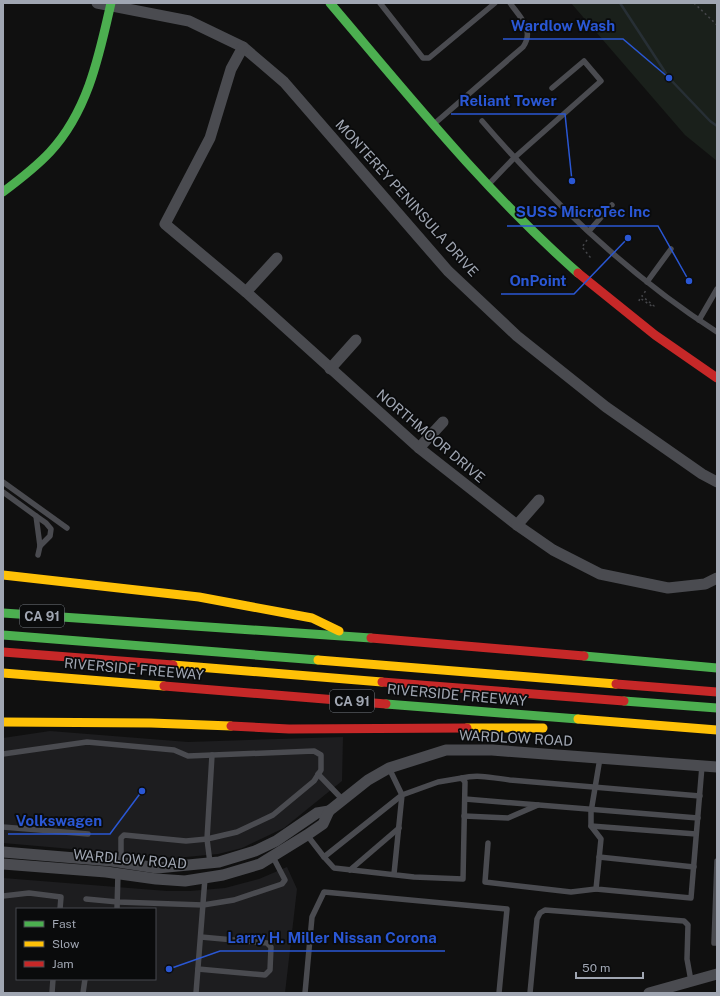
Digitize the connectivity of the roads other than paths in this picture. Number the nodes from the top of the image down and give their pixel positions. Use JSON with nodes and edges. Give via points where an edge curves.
{"nodes":[{"id":1,"x":97,"y":3,"type":"edge"},
{"id":2,"x":330,"y":3,"type":"edge"},
{"id":3,"x":380,"y":3,"type":"edge"},
{"id":4,"x":495,"y":3,"type":"edge"},
{"id":5,"x":510,"y":3,"type":"edge"},
{"id":6,"x":111,"y":5,"type":"edge"},
{"id":7,"x":243,"y":47,"type":"junction"},
{"id":8,"x":552,"y":88,"type":"dead end"},
{"id":9,"x":482,"y":121,"type":"dead end"},
{"id":10,"x":434,"y":124,"type":"junction"},
{"id":11,"x":514,"y":158,"type":"junction"},
{"id":12,"x":487,"y":185,"type":"junction"},
{"id":13,"x":3,"y":192,"type":"edge"},
{"id":14,"x":612,"y":205,"type":"dead end"},
{"id":15,"x":589,"y":231,"type":"junction"},
{"id":16,"x":671,"y":249,"type":"dead end"},
{"id":17,"x":277,"y":258,"type":"dead end"},
{"id":18,"x":647,"y":282,"type":"junction"},
{"id":19,"x":717,"y":289,"type":"edge"},
{"id":20,"x":246,"y":292,"type":"junction"},
{"id":21,"x":699,"y":320,"type":"junction"},
{"id":22,"x":717,"y":332,"type":"edge"},
{"id":23,"x":356,"y":340,"type":"dead end"},
{"id":24,"x":330,"y":369,"type":"junction"},
{"id":25,"x":717,"y":378,"type":"edge"},
{"id":26,"x":443,"y":422,"type":"dead end"},
{"id":27,"x":419,"y":448,"type":"junction"},
{"id":28,"x":3,"y":482,"type":"edge"},
{"id":29,"x":717,"y":482,"type":"edge"},
{"id":30,"x":3,"y":492,"type":"edge"},
{"id":31,"x":539,"y":500,"type":"dead end"},
{"id":32,"x":36,"y":516,"type":"junction"},
{"id":33,"x":517,"y":525,"type":"junction"},
{"id":34,"x":67,"y":528,"type":"dead end"},
{"id":35,"x":40,"y":546,"type":"junction"},
{"id":36,"x":38,"y":554,"type":"dead end"},
{"id":37,"x":3,"y":575,"type":"edge"},
{"id":38,"x":717,"y":578,"type":"edge"},
{"id":39,"x":3,"y":613,"type":"edge"},
{"id":40,"x":3,"y":635,"type":"edge"},
{"id":41,"x":350,"y":636,"type":"junction"},
{"id":42,"x":3,"y":652,"type":"edge"},
{"id":43,"x":717,"y":668,"type":"edge"},
{"id":44,"x":3,"y":673,"type":"edge"},
{"id":45,"x":717,"y":692,"type":"edge"},
{"id":46,"x":717,"y":708,"type":"edge"},
{"id":47,"x":3,"y":722,"type":"edge"},
{"id":48,"x":552,"y":728,"type":"dead end"},
{"id":49,"x":575,"y":728,"type":"dead end"},
{"id":50,"x":701,"y":729,"type":"junction"},
{"id":51,"x":717,"y":730,"type":"edge"},
{"id":52,"x":3,"y":754,"type":"edge"},
{"id":53,"x":212,"y":755,"type":"junction"},
{"id":54,"x":600,"y":758,"type":"junction"},
{"id":55,"x":702,"y":766,"type":"junction"},
{"id":56,"x":717,"y":767,"type":"edge"},
{"id":57,"x":389,"y":768,"type":"junction"},
{"id":58,"x":318,"y":774,"type":"junction"},
{"id":59,"x":462,"y":778,"type":"junction"},
{"id":60,"x":595,"y":787,"type":"junction"},
{"id":61,"x":402,"y":795,"type":"junction"},
{"id":62,"x":700,"y":796,"type":"junction"},
{"id":63,"x":465,"y":799,"type":"junction"},
{"id":64,"x":343,"y":800,"type":"junction"},
{"id":65,"x":538,"y":805,"type":"junction"},
{"id":66,"x":591,"y":809,"type":"junction"},
{"id":67,"x":329,"y":811,"type":"junction"},
{"id":68,"x":464,"y":816,"type":"junction"},
{"id":69,"x":698,"y":818,"type":"junction"},
{"id":70,"x":591,"y":826,"type":"junction"},
{"id":71,"x":3,"y":827,"type":"edge"},
{"id":72,"x":399,"y":828,"type":"junction"},
{"id":73,"x":88,"y":834,"type":"dead end"},
{"id":74,"x":696,"y":834,"type":"junction"},
{"id":75,"x":307,"y":835,"type":"junction"},
{"id":76,"x":207,"y":839,"type":"junction"},
{"id":77,"x":488,"y":843,"type":"dead end"},
{"id":78,"x":255,"y":851,"type":"junction"},
{"id":79,"x":3,"y":852,"type":"edge"},
{"id":80,"x":273,"y":857,"type":"junction"},
{"id":81,"x":599,"y":857,"type":"junction"},
{"id":82,"x":324,"y":858,"type":"junction"},
{"id":83,"x":717,"y":861,"type":"edge"},
{"id":84,"x":121,"y":863,"type":"junction"},
{"id":85,"x":210,"y":863,"type":"junction"},
{"id":86,"x":3,"y":864,"type":"edge"},
{"id":87,"x":260,"y":864,"type":"junction"},
{"id":88,"x":717,"y":864,"type":"edge"},
{"id":89,"x":694,"y":867,"type":"junction"},
{"id":90,"x":350,"y":870,"type":"junction"},
{"id":91,"x":118,"y":874,"type":"junction"},
{"id":92,"x":394,"y":874,"type":"junction"},
{"id":93,"x":205,"y":878,"type":"junction"},
{"id":94,"x":596,"y":889,"type":"junction"},
{"id":95,"x":3,"y":896,"type":"edge"},
{"id":96,"x":86,"y":899,"type":"dead end"},
{"id":97,"x":118,"y":902,"type":"junction"},
{"id":98,"x":203,"y":905,"type":"junction"},
{"id":99,"x":60,"y":908,"type":"edge"},
{"id":100,"x":118,"y":908,"type":"edge"},
{"id":101,"x":201,"y":937,"type":"junction"},
{"id":102,"x":717,"y":943,"type":"edge"},
{"id":103,"x":198,"y":969,"type":"junction"},
{"id":104,"x":717,"y":974,"type":"edge"},
{"id":105,"x":53,"y":980,"type":"edge"},
{"id":106,"x":85,"y":980,"type":"edge"},
{"id":107,"x":691,"y":982,"type":"junction"},
{"id":108,"x":52,"y":993,"type":"edge"},
{"id":109,"x":83,"y":993,"type":"edge"},
{"id":110,"x":196,"y":993,"type":"edge"},
{"id":111,"x":304,"y":993,"type":"edge"},
{"id":112,"x":499,"y":993,"type":"edge"},
{"id":113,"x":530,"y":993,"type":"edge"},
{"id":114,"x":650,"y":993,"type":"edge"}],
"edges":[{"from":1,"to":6,"type":"street","name":"MONTEREY PENINSULA DRIVE"},
{"from":2,"to":10,"type":"main road"},
{"from":3,"to":4,"type":"lane","via":[[423,58],[429,58]]},
{"from":5,"to":10,"type":"lane","via":[[527,26],[529,34],[524,47]]},
{"from":6,"to":7,"type":"street","name":"MONTEREY PENINSULA DRIVE","via":[[189,21]]},
{"from":6,"to":13,"type":"main road","via":[[98,63],[78,114],[62,139],[43,160]]},
{"from":7,"to":20,"type":"street","name":"NORTHMOOR DRIVE","via":[[231,69],[210,138],[165,224]]},
{"from":7,"to":29,"type":"street","name":"MONTEREY PENINSULA DRIVE","via":[[284,82],[448,271],[517,336],[606,407]]},
{"from":8,"to":11,"type":"lane","via":[[584,61],[600,81]]},
{"from":9,"to":11,"type":"lane"},
{"from":10,"to":12,"type":"main road"},
{"from":11,"to":12,"type":"lane"},
{"from":11,"to":15,"type":"lane"},
{"from":12,"to":25,"type":"main road","via":[[540,238],[598,290],[672,348]]},
{"from":14,"to":15,"type":"lane"},
{"from":15,"to":18,"type":"lane"},
{"from":16,"to":18,"type":"lane"},
{"from":17,"to":20,"type":"street"},
{"from":18,"to":21,"type":"lane"},
{"from":19,"to":21,"type":"lane"},
{"from":20,"to":24,"type":"street","name":"NORTHMOOR DRIVE"},
{"from":21,"to":22,"type":"lane"},
{"from":23,"to":24,"type":"street"},
{"from":24,"to":27,"type":"street","name":"NORTHMOOR DRIVE"},
{"from":26,"to":27,"type":"street"},
{"from":27,"to":33,"type":"street","name":"NORTHMOOR DRIVE"},
{"from":28,"to":34,"type":"lane"},
{"from":30,"to":32,"type":"lane"},
{"from":31,"to":33,"type":"street"},
{"from":32,"to":35,"type":"lane"},
{"from":32,"to":35,"type":"lane","via":[[51,529],[50,536]]},
{"from":33,"to":38,"type":"street","name":"NORTHMOOR DRIVE","via":[[553,550],[600,574],[668,588],[705,584]]},
{"from":35,"to":36,"type":"lane"},
{"from":37,"to":41,"type":"main road","via":[[199,597],[312,618]]},
{"from":39,"to":41,"type":"main road","number":"CA 91"},
{"from":40,"to":45,"type":"main road"},
{"from":41,"to":43,"type":"main road","number":"CA 91"},
{"from":42,"to":46,"type":"main road"},
{"from":44,"to":50,"type":"main road","name":"RIVERSIDE FREEWAY","number":"CA 91"},
{"from":47,"to":48,"type":"main road","via":[[151,723],[289,729]]},
{"from":49,"to":50,"type":"main road"},
{"from":50,"to":51,"type":"main road","name":"RIVERSIDE FREEWAY","number":"CA 91"},
{"from":52,"to":53,"type":"lane","via":[[87,742],[174,750],[188,756]]},
{"from":53,"to":58,"type":"lane","via":[[314,752],[321,755],[321,770]]},
{"from":53,"to":76,"type":"lane"},
{"from":54,"to":55,"type":"street","name":"WARDLOW ROAD"},
{"from":54,"to":57,"type":"street","name":"WARDLOW ROAD","via":[[492,750],[446,750],[417,757]]},
{"from":54,"to":60,"type":"lane"},
{"from":55,"to":56,"type":"street","name":"WARDLOW ROAD"},
{"from":55,"to":62,"type":"lane"},
{"from":57,"to":61,"type":"lane"},
{"from":57,"to":64,"type":"street","name":"WARDLOW ROAD","via":[[368,780]]},
{"from":58,"to":64,"type":"lane"},
{"from":58,"to":76,"type":"lane","via":[[314,781],[273,815],[237,832]]},
{"from":59,"to":60,"type":"lane","via":[[488,776]]},
{"from":59,"to":61,"type":"lane","via":[[438,782]]},
{"from":59,"to":63,"type":"lane","via":[[465,782]]},
{"from":60,"to":62,"type":"lane"},
{"from":60,"to":66,"type":"lane"},
{"from":61,"to":72,"type":"lane"},
{"from":61,"to":82,"type":"lane"},
{"from":62,"to":69,"type":"lane"},
{"from":63,"to":65,"type":"lane"},
{"from":63,"to":68,"type":"lane"},
{"from":64,"to":67,"type":"street","name":"WARDLOW ROAD"},
{"from":65,"to":66,"type":"lane"},
{"from":65,"to":68,"type":"lane","via":[[508,818]]},
{"from":66,"to":69,"type":"lane"},
{"from":66,"to":70,"type":"lane"},
{"from":67,"to":75,"type":"street","name":"WARDLOW ROAD","via":[[323,824]]},
{"from":67,"to":78,"type":"street","name":"WARDLOW ROAD","via":[[317,813]]},
{"from":68,"to":92,"type":"lane","via":[[463,879]]},
{"from":69,"to":74,"type":"lane"},
{"from":70,"to":74,"type":"lane"},
{"from":70,"to":81,"type":"lane","via":[[601,839]]},
{"from":71,"to":73,"type":"lane"},
{"from":72,"to":90,"type":"lane"},
{"from":72,"to":92,"type":"lane"},
{"from":74,"to":89,"type":"lane"},
{"from":75,"to":80,"type":"street","name":"WARDLOW ROAD"},
{"from":75,"to":82,"type":"lane"},
{"from":76,"to":84,"type":"lane","via":[[186,842],[124,835],[121,838]]},
{"from":76,"to":85,"type":"lane"},
{"from":77,"to":94,"type":"lane","via":[[485,882],[572,892]]},
{"from":78,"to":85,"type":"street","name":"WARDLOW ROAD","via":[[237,858]]},
{"from":78,"to":87,"type":"street"},
{"from":79,"to":84,"type":"street","name":"WARDLOW ROAD"},
{"from":80,"to":87,"type":"street","name":"WARDLOW ROAD"},
{"from":80,"to":98,"type":"lane","via":[[285,880],[282,884],[234,900]]},
{"from":81,"to":89,"type":"lane"},
{"from":81,"to":94,"type":"lane"},
{"from":82,"to":90,"type":"lane","via":[[334,868]]},
{"from":83,"to":88,"type":"lane"},
{"from":84,"to":85,"type":"street","name":"WARDLOW ROAD","via":[[157,868]]},
{"from":84,"to":91,"type":"lane"},
{"from":86,"to":91,"type":"street","name":"WARDLOW ROAD"},
{"from":87,"to":93,"type":"street","name":"WARDLOW ROAD"},
{"from":88,"to":102,"type":"lane","via":[[714,943]]},
{"from":89,"to":94,"type":"lane","via":[[691,898]]},
{"from":90,"to":92,"type":"lane"},
{"from":91,"to":93,"type":"street","name":"WARDLOW ROAD","via":[[186,881]]},
{"from":91,"to":97,"type":"lane"},
{"from":93,"to":98,"type":"lane"},
{"from":95,"to":99,"type":"lane","via":[[29,894],[61,897]]},
{"from":96,"to":97,"type":"lane"},
{"from":97,"to":98,"type":"lane"},
{"from":97,"to":100,"type":"lane"},
{"from":98,"to":101,"type":"lane"},
{"from":101,"to":103,"type":"lane"},
{"from":101,"to":103,"type":"lane","via":[[267,943],[272,947],[270,970],[265,975]]},
{"from":103,"to":110,"type":"lane"},
{"from":104,"to":107,"type":"street"},
{"from":105,"to":108,"type":"lane"},
{"from":106,"to":109,"type":"lane"},
{"from":107,"to":113,"type":"lane","via":[[686,959],[688,925],[684,921],[544,910],[537,919]]},
{"from":107,"to":114,"type":"street"},
{"from":111,"to":112,"type":"lane","via":[[312,917],[324,892],[507,909]]}]}
